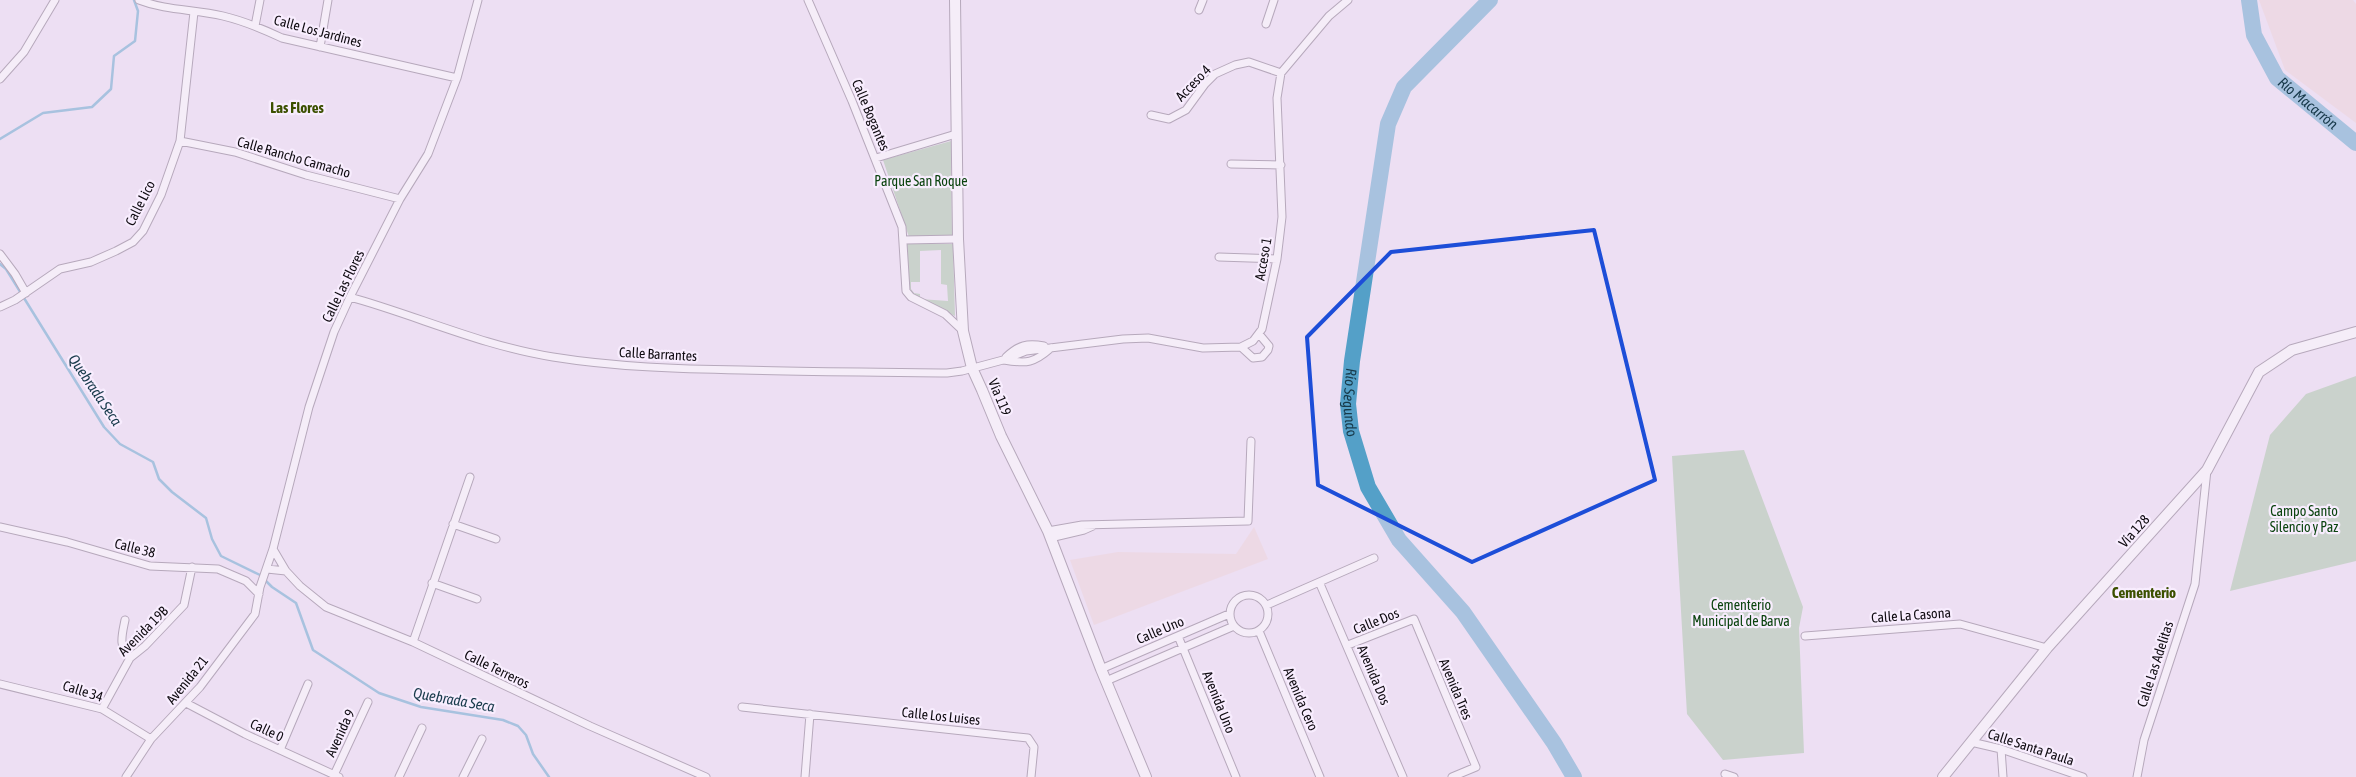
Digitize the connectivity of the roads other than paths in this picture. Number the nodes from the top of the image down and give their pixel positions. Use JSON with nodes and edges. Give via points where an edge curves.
{"nodes":[{"id":1,"x":55,"y":0,"type":"edge"},
{"id":2,"x":260,"y":0,"type":"edge"},
{"id":3,"x":328,"y":0,"type":"edge"},
{"id":4,"x":478,"y":0,"type":"edge"},
{"id":5,"x":808,"y":0,"type":"edge"},
{"id":6,"x":955,"y":0,"type":"edge"},
{"id":7,"x":1203,"y":0,"type":"edge"},
{"id":8,"x":1274,"y":0,"type":"edge"},
{"id":9,"x":1348,"y":0,"type":"edge"},
{"id":10,"x":141,"y":1,"type":"edge"},
{"id":11,"x":1199,"y":10,"type":"dead end"},
{"id":12,"x":194,"y":12,"type":"junction"},
{"id":13,"x":1266,"y":24,"type":"dead end"},
{"id":14,"x":255,"y":26,"type":"junction"},
{"id":15,"x":320,"y":47,"type":"junction"},
{"id":16,"x":1282,"y":73,"type":"junction"},
{"id":17,"x":457,"y":78,"type":"junction"},
{"id":18,"x":0,"y":79,"type":"edge"},
{"id":19,"x":1151,"y":115,"type":"dead end"},
{"id":20,"x":956,"y":134,"type":"junction"},
{"id":21,"x":180,"y":141,"type":"junction"},
{"id":22,"x":876,"y":158,"type":"junction"},
{"id":23,"x":1232,"y":164,"type":"dead end"},
{"id":24,"x":1282,"y":165,"type":"junction"},
{"id":25,"x":400,"y":199,"type":"junction"},
{"id":26,"x":958,"y":239,"type":"junction"},
{"id":27,"x":904,"y":240,"type":"junction"},
{"id":28,"x":0,"y":254,"type":"edge"},
{"id":29,"x":1219,"y":256,"type":"dead end"},
{"id":30,"x":1277,"y":259,"type":"junction"},
{"id":31,"x":26,"y":293,"type":"junction"},
{"id":32,"x":350,"y":297,"type":"junction"},
{"id":33,"x":0,"y":307,"type":"edge"},
{"id":34,"x":963,"y":331,"type":"junction"},
{"id":35,"x":2356,"y":332,"type":"edge"},
{"id":36,"x":1259,"y":334,"type":"junction"},
{"id":37,"x":1241,"y":347,"type":"junction"},
{"id":38,"x":1051,"y":348,"type":"junction"},
{"id":39,"x":1003,"y":360,"type":"junction"},
{"id":40,"x":972,"y":368,"type":"junction"},
{"id":41,"x":1251,"y":441,"type":"dead end"},
{"id":42,"x":2207,"y":470,"type":"junction"},
{"id":43,"x":470,"y":477,"type":"dead end"},
{"id":44,"x":453,"y":524,"type":"junction"},
{"id":45,"x":0,"y":528,"type":"edge"},
{"id":46,"x":1049,"y":534,"type":"junction"},
{"id":47,"x":496,"y":539,"type":"dead end"},
{"id":48,"x":273,"y":549,"type":"junction"},
{"id":49,"x":1374,"y":558,"type":"dead end"},
{"id":50,"x":192,"y":567,"type":"junction"},
{"id":51,"x":286,"y":571,"type":"junction"},
{"id":52,"x":266,"y":572,"type":"junction"},
{"id":53,"x":432,"y":583,"type":"junction"},
{"id":54,"x":1320,"y":584,"type":"junction"},
{"id":55,"x":260,"y":590,"type":"junction"},
{"id":56,"x":477,"y":599,"type":"dead end"},
{"id":57,"x":1267,"y":605,"type":"junction"},
{"id":58,"x":1229,"y":614,"type":"junction"},
{"id":59,"x":1414,"y":619,"type":"joint"},
{"id":60,"x":125,"y":620,"type":"dead end"},
{"id":61,"x":1234,"y":626,"type":"junction"},
{"id":62,"x":1258,"y":631,"type":"junction"},
{"id":63,"x":1178,"y":636,"type":"junction"},
{"id":64,"x":1805,"y":636,"type":"dead end"},
{"id":65,"x":412,"y":642,"type":"junction"},
{"id":66,"x":1348,"y":646,"type":"junction"},
{"id":67,"x":1183,"y":648,"type":"junction"},
{"id":68,"x":2047,"y":648,"type":"junction"},
{"id":69,"x":130,"y":658,"type":"junction"},
{"id":70,"x":1101,"y":669,"type":"junction"},
{"id":71,"x":1106,"y":681,"type":"junction"},
{"id":72,"x":0,"y":684,"type":"edge"},
{"id":73,"x":308,"y":684,"type":"dead end"},
{"id":74,"x":368,"y":702,"type":"dead end"},
{"id":75,"x":186,"y":703,"type":"junction"},
{"id":76,"x":742,"y":707,"type":"dead end"},
{"id":77,"x":102,"y":709,"type":"junction"},
{"id":78,"x":810,"y":714,"type":"junction"},
{"id":79,"x":422,"y":728,"type":"dead end"},
{"id":80,"x":152,"y":739,"type":"junction"},
{"id":81,"x":482,"y":739,"type":"dead end"},
{"id":82,"x":1971,"y":742,"type":"junction"},
{"id":83,"x":280,"y":750,"type":"junction"},
{"id":84,"x":2001,"y":750,"type":"junction"},
{"id":85,"x":1725,"y":774,"type":"dead end"},
{"id":86,"x":337,"y":776,"type":"edge"},
{"id":87,"x":126,"y":777,"type":"edge"},
{"id":88,"x":399,"y":777,"type":"edge"},
{"id":89,"x":463,"y":777,"type":"edge"},
{"id":90,"x":706,"y":777,"type":"edge"},
{"id":91,"x":805,"y":777,"type":"edge"},
{"id":92,"x":1031,"y":777,"type":"edge"},
{"id":93,"x":1146,"y":777,"type":"edge"},
{"id":94,"x":1236,"y":777,"type":"edge"},
{"id":95,"x":1320,"y":777,"type":"edge"},
{"id":96,"x":1403,"y":777,"type":"edge"},
{"id":97,"x":1452,"y":777,"type":"edge"},
{"id":98,"x":1734,"y":777,"type":"edge"},
{"id":99,"x":1943,"y":777,"type":"edge"},
{"id":100,"x":2003,"y":777,"type":"edge"},
{"id":101,"x":2083,"y":777,"type":"edge"},
{"id":102,"x":2137,"y":777,"type":"edge"}],
"edges":[{"from":1,"to":18,"type":"street","via":[[24,52]]},
{"from":2,"to":14,"type":"street"},
{"from":3,"to":15,"type":"street"},
{"from":4,"to":17,"type":"street","name":"Calle Las Flores"},
{"from":5,"to":22,"type":"street","name":"Calle Bogantes"},
{"from":6,"to":20,"type":"main road","name":"Vía 119"},
{"from":7,"to":11,"type":"street"},
{"from":8,"to":13,"type":"street"},
{"from":9,"to":16,"type":"street","name":"Acceso 1","via":[[1329,16]]},
{"from":10,"to":12,"type":"street","name":"Calle Los Jardines"},
{"from":12,"to":14,"type":"street","name":"Calle Los Jardines"},
{"from":12,"to":21,"type":"street","name":"Calle Lico"},
{"from":14,"to":15,"type":"street","name":"Calle Los Jardines","via":[[282,38]]},
{"from":15,"to":17,"type":"street","name":"Calle Los Jardines"},
{"from":16,"to":19,"type":"street","name":"Acceso 4","via":[[1249,62],[1235,65],[1216,74],[1205,84],[1186,110],[1169,119]]},
{"from":16,"to":24,"type":"street","name":"Acceso 1","via":[[1277,98]]},
{"from":17,"to":25,"type":"street","name":"Calle Las Flores","via":[[428,154]]},
{"from":20,"to":22,"type":"street"},
{"from":20,"to":26,"type":"main road","name":"Vía 119"},
{"from":21,"to":25,"type":"street","name":"Calle Rancho Camacho","via":[[235,152],[306,175]]},
{"from":21,"to":31,"type":"street","name":"Calle Lico","via":[[161,195],[133,242],[91,262],[60,269]]},
{"from":22,"to":27,"type":"street","name":"Calle Bogantes"},
{"from":23,"to":24,"type":"street"},
{"from":24,"to":30,"type":"street","name":"Acceso 1","via":[[1282,217]]},
{"from":25,"to":32,"type":"street","name":"Calle Las Flores"},
{"from":26,"to":27,"type":"street"},
{"from":26,"to":34,"type":"main road","name":"Vía 119"},
{"from":27,"to":34,"type":"street","name":"Calle Bogantes","via":[[908,294],[945,314]]},
{"from":28,"to":31,"type":"street"},
{"from":29,"to":30,"type":"street"},
{"from":30,"to":36,"type":"street","name":"Acceso 1"},
{"from":31,"to":33,"type":"street","name":"Calle Lico"},
{"from":32,"to":40,"type":"street","name":"Calle Barrantes","via":[[484,341],[589,362],[677,369],[946,373]]},
{"from":32,"to":48,"type":"street","name":"Calle Las Flores","via":[[334,332],[309,407]]},
{"from":34,"to":40,"type":"main road","name":"Vía 119"},
{"from":35,"to":42,"type":"main road","name":"Vía 128","via":[[2292,350],[2260,372]]},
{"from":36,"to":37,"type":"street"},
{"from":36,"to":37,"type":"street","via":[[1269,346],[1262,357],[1253,358]]},
{"from":37,"to":38,"type":"street","via":[[1203,348],[1148,338]]},
{"from":38,"to":39,"type":"street","via":[[1026,351]]},
{"from":38,"to":39,"type":"street","via":[[1038,360]]},
{"from":39,"to":40,"type":"street"},
{"from":40,"to":46,"type":"main road","name":"Vía 119"},
{"from":41,"to":46,"type":"street","via":[[1248,521],[1093,526]]},
{"from":42,"to":68,"type":"main road","name":"Vía 128"},
{"from":42,"to":102,"type":"street","name":"Calle Las Adelitas","via":[[2195,584],[2144,740]]},
{"from":43,"to":44,"type":"street"},
{"from":44,"to":47,"type":"street"},
{"from":44,"to":53,"type":"street"},
{"from":45,"to":50,"type":"street","name":"Calle 38","via":[[67,542],[150,566]]},
{"from":46,"to":70,"type":"main road","name":"Vía 119"},
{"from":48,"to":51,"type":"street","name":"Calle Terreros"},
{"from":48,"to":52,"type":"street","name":"Calle Las Flores"},
{"from":49,"to":54,"type":"street"},
{"from":50,"to":55,"type":"street","name":"Calle 38","via":[[218,569]]},
{"from":50,"to":69,"type":"street","name":"Avenida 19B","via":[[184,605]]},
{"from":51,"to":52,"type":"street"},
{"from":51,"to":65,"type":"street","name":"Calle Terreros","via":[[326,607]]},
{"from":52,"to":55,"type":"street","name":"Calle Las Flores"},
{"from":53,"to":56,"type":"street"},
{"from":53,"to":65,"type":"street"},
{"from":54,"to":57,"type":"street"},
{"from":54,"to":66,"type":"street","name":"Avenida Dos"},
{"from":55,"to":75,"type":"street","name":"Avenida 21","via":[[249,623]]},
{"from":57,"to":58,"type":"street","via":[[1259,596],[1247,594],[1232,603]]},
{"from":57,"to":62,"type":"street","via":[[1268,617]]},
{"from":58,"to":61,"type":"street"},
{"from":58,"to":63,"type":"street","name":"Calle Uno"},
{"from":59,"to":66,"type":"street","name":"Calle Dos"},
{"from":59,"to":97,"type":"street","name":"Avenida Tres","via":[[1476,768]]},
{"from":60,"to":69,"type":"street","via":[[121,643],[124,653]]},
{"from":61,"to":62,"type":"street","via":[[1246,633]]},
{"from":61,"to":67,"type":"street","name":"Calle Uno"},
{"from":62,"to":95,"type":"street","name":"Avenida Cero"},
{"from":63,"to":67,"type":"street","name":"Avenida Uno"},
{"from":63,"to":70,"type":"street","name":"Calle Uno"},
{"from":64,"to":68,"type":"street","name":"Calle La Casona","via":[[1960,624]]},
{"from":65,"to":90,"type":"street","name":"Calle Terreros","via":[[582,723]]},
{"from":66,"to":96,"type":"street","name":"Avenida Dos"},
{"from":67,"to":71,"type":"street","name":"Calle Uno"},
{"from":67,"to":94,"type":"street","name":"Avenida Uno"},
{"from":68,"to":82,"type":"main road","name":"Vía 128"},
{"from":69,"to":77,"type":"street","name":"Avenida 19B"},
{"from":70,"to":71,"type":"main road","name":"Vía 119"},
{"from":71,"to":93,"type":"main road","name":"Vía 119"},
{"from":72,"to":77,"type":"street","name":"Calle 34"},
{"from":73,"to":83,"type":"street"},
{"from":74,"to":86,"type":"street","name":"Avenida 9"},
{"from":75,"to":80,"type":"street","name":"Avenida 21"},
{"from":75,"to":83,"type":"street","name":"Calle 0"},
{"from":76,"to":78,"type":"street","name":"Calle Los Luises"},
{"from":77,"to":80,"type":"street","name":"Calle 34"},
{"from":78,"to":91,"type":"street"},
{"from":78,"to":92,"type":"street","name":"Calle Los Luises","via":[[1028,738],[1034,747]]},
{"from":79,"to":88,"type":"street"},
{"from":80,"to":87,"type":"street","name":"Avenida 21"},
{"from":81,"to":89,"type":"street"},
{"from":82,"to":84,"type":"street","name":"Calle Santa Paula"},
{"from":82,"to":99,"type":"main road","name":"Vía 128"},
{"from":83,"to":86,"type":"street","name":"Calle 0"},
{"from":84,"to":100,"type":"street"},
{"from":84,"to":101,"type":"street","name":"Calle Santa Paula"},
{"from":85,"to":98,"type":"street"}]}
